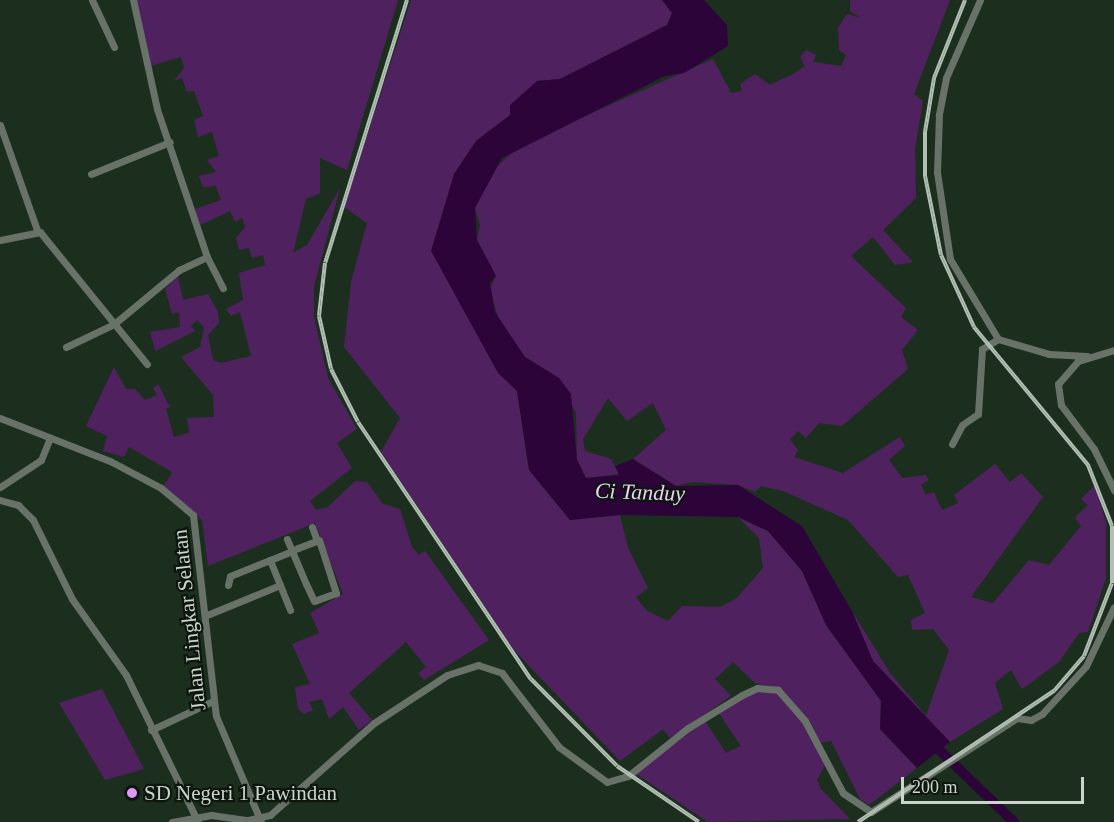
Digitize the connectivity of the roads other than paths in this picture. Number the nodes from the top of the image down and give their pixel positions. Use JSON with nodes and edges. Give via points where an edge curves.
{"nodes":[{"id":1,"x":92,"y":0,"type":"edge"},
{"id":2,"x":133,"y":0,"type":"edge"},
{"id":3,"x":980,"y":0,"type":"edge"},
{"id":4,"x":114,"y":47,"type":"dead end"},
{"id":5,"x":0,"y":125,"type":"edge"},
{"id":6,"x":170,"y":142,"type":"junction"},
{"id":7,"x":91,"y":174,"type":"dead end"},
{"id":8,"x":37,"y":230,"type":"junction"},
{"id":9,"x":0,"y":240,"type":"edge"},
{"id":10,"x":207,"y":257,"type":"junction"},
{"id":11,"x":223,"y":288,"type":"dead end"},
{"id":12,"x":114,"y":324,"type":"junction"},
{"id":13,"x":998,"y":339,"type":"junction"},
{"id":14,"x":66,"y":346,"type":"dead end"},
{"id":15,"x":1114,"y":350,"type":"edge"},
{"id":16,"x":1087,"y":356,"type":"junction"},
{"id":17,"x":147,"y":364,"type":"dead end"},
{"id":18,"x":1,"y":418,"type":"edge"},
{"id":19,"x":50,"y":438,"type":"junction"},
{"id":20,"x":952,"y":444,"type":"dead end"},
{"id":21,"x":0,"y":487,"type":"edge"},
{"id":22,"x":1114,"y":490,"type":"edge"},
{"id":23,"x":0,"y":500,"type":"edge"},
{"id":24,"x":312,"y":527,"type":"dead end"},
{"id":25,"x":287,"y":539,"type":"dead end"},
{"id":26,"x":317,"y":541,"type":"junction"},
{"id":27,"x":292,"y":551,"type":"junction"},
{"id":28,"x":270,"y":560,"type":"junction"},
{"id":29,"x":228,"y":585,"type":"dead end"},
{"id":30,"x":280,"y":585,"type":"junction"},
{"id":31,"x":1114,"y":607,"type":"edge"},
{"id":32,"x":290,"y":610,"type":"dead end"},
{"id":33,"x":207,"y":615,"type":"junction"},
{"id":34,"x":213,"y":701,"type":"junction"},
{"id":35,"x":151,"y":730,"type":"junction"},
{"id":36,"x":197,"y":819,"type":"edge"},
{"id":37,"x":261,"y":820,"type":"edge"},
{"id":38,"x":172,"y":822,"type":"edge"}],
"edges":[{"from":1,"to":4,"type":"street"},
{"from":2,"to":6,"type":"street"},
{"from":3,"to":13,"type":"street","via":[[941,94],[937,172],[952,265]]},
{"from":5,"to":8,"type":"street"},
{"from":6,"to":7,"type":"street"},
{"from":6,"to":10,"type":"street"},
{"from":8,"to":9,"type":"street"},
{"from":8,"to":12,"type":"street"},
{"from":10,"to":11,"type":"street"},
{"from":10,"to":12,"type":"street","via":[[179,270]]},
{"from":12,"to":14,"type":"street"},
{"from":12,"to":17,"type":"street"},
{"from":13,"to":16,"type":"street","via":[[1049,354]]},
{"from":13,"to":20,"type":"street","via":[[982,349],[978,414],[962,425]]},
{"from":15,"to":16,"type":"street"},
{"from":16,"to":22,"type":"street","via":[[1060,378],[1058,392]]},
{"from":18,"to":19,"type":"street","name":"Jalan Lingkar Selatan"},
{"from":19,"to":21,"type":"street","via":[[41,460]]},
{"from":19,"to":33,"type":"street","name":"Jalan Lingkar Selatan","via":[[128,470],[190,510]]},
{"from":23,"to":35,"type":"street","via":[[29,515],[72,599],[126,675]]},
{"from":24,"to":26,"type":"street"},
{"from":25,"to":27,"type":"street"},
{"from":26,"to":27,"type":"street"},
{"from":26,"to":27,"type":"street","via":[[338,591],[332,597],[314,601]]},
{"from":27,"to":28,"type":"street"},
{"from":28,"to":29,"type":"street","via":[[230,576]]},
{"from":28,"to":30,"type":"street"},
{"from":30,"to":32,"type":"street"},
{"from":30,"to":33,"type":"street"},
{"from":31,"to":37,"type":"street","via":[[1079,675],[1038,717],[1017,718],[877,811],[861,809],[843,793],[805,721],[778,690],[757,688],[742,695],[688,728],[628,776],[607,782],[559,747],[502,673],[478,665],[447,675],[374,723],[280,810]]},
{"from":33,"to":34,"type":"street","name":"Jalan Lingkar Selatan"},
{"from":34,"to":35,"type":"street"},
{"from":34,"to":37,"type":"street","name":"Jalan Lingkar Selatan"},
{"from":35,"to":36,"type":"street"},
{"from":36,"to":37,"type":"street"},
{"from":36,"to":38,"type":"street"}]}
